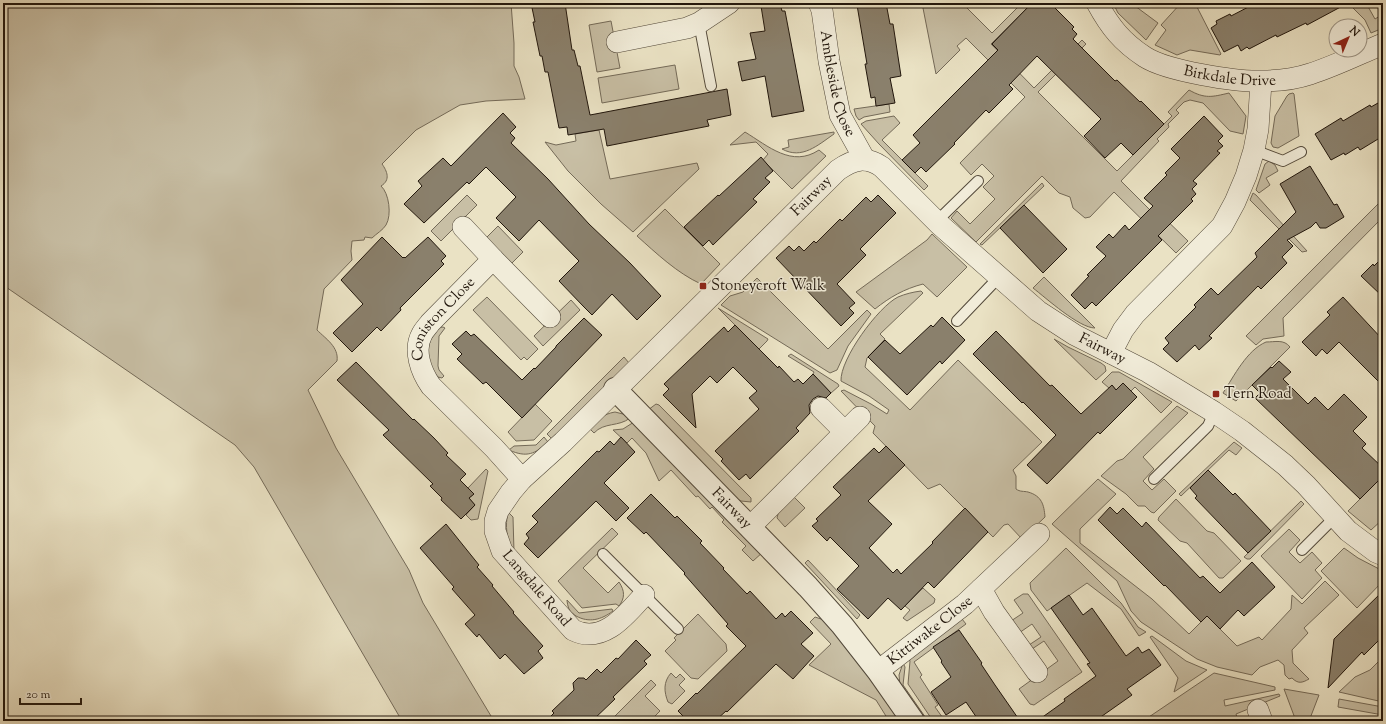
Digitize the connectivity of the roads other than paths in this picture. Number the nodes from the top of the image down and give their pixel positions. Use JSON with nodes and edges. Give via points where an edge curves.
{"nodes":[{"id":1,"x":729,"y":3,"type":"edge"},
{"id":2,"x":819,"y":3,"type":"edge"},
{"id":3,"x":1098,"y":3,"type":"edge"},
{"id":4,"x":699,"y":23,"type":"junction"},
{"id":5,"x":617,"y":42,"type":"dead end"},
{"id":6,"x":1383,"y":44,"type":"edge"},
{"id":7,"x":1262,"y":82,"type":"junction"},
{"id":8,"x":711,"y":86,"type":"dead end"},
{"id":9,"x":1254,"y":150,"type":"junction"},
{"id":10,"x":1301,"y":152,"type":"dead end"},
{"id":11,"x":865,"y":160,"type":"junction"},
{"id":12,"x":978,"y":181,"type":"dead end"},
{"id":13,"x":936,"y":222,"type":"junction"},
{"id":14,"x":464,"y":227,"type":"dead end"},
{"id":15,"x":493,"y":259,"type":"junction"},
{"id":16,"x":999,"y":277,"type":"junction"},
{"id":17,"x":550,"y":317,"type":"dead end"},
{"id":18,"x":957,"y":321,"type":"dead end"},
{"id":19,"x":1111,"y":353,"type":"junction"},
{"id":20,"x":615,"y":389,"type":"junction"},
{"id":21,"x":821,"y":408,"type":"dead end"},
{"id":22,"x":1214,"y":412,"type":"junction"},
{"id":23,"x":860,"y":417,"type":"dead end"},
{"id":24,"x":845,"y":432,"type":"junction"},
{"id":25,"x":522,"y":479,"type":"junction"},
{"id":26,"x":1154,"y":479,"type":"dead end"},
{"id":27,"x":1336,"y":516,"type":"junction"},
{"id":28,"x":750,"y":527,"type":"junction"},
{"id":29,"x":1039,"y":534,"type":"dead end"},
{"id":30,"x":1302,"y":550,"type":"dead end"},
{"id":31,"x":604,"y":554,"type":"dead end"},
{"id":32,"x":1383,"y":556,"type":"edge"},
{"id":33,"x":981,"y":589,"type":"junction"},
{"id":34,"x":644,"y":595,"type":"junction"},
{"id":35,"x":678,"y":629,"type":"dead end"},
{"id":36,"x":878,"y":671,"type":"junction"},
{"id":37,"x":1037,"y":672,"type":"dead end"},
{"id":38,"x":913,"y":721,"type":"edge"}],
"edges":[{"from":1,"to":4,"type":"street"},
{"from":2,"to":11,"type":"street","name":"Ambleside Close","via":[[840,115]]},
{"from":3,"to":7,"type":"street","name":"Birkdale Drive","via":[[1108,23],[1124,41],[1146,58],[1172,68]]},
{"from":4,"to":5,"type":"street","via":[[687,28]]},
{"from":4,"to":8,"type":"lane"},
{"from":6,"to":7,"type":"street","name":"Birkdale Drive","via":[[1310,74]]},
{"from":7,"to":9,"type":"street"},
{"from":9,"to":10,"type":"lane","via":[[1283,161]]},
{"from":9,"to":19,"type":"street","via":[[1238,196],[1222,226],[1135,314]]},
{"from":11,"to":13,"type":"street","name":"Fairway","via":[[874,161],[882,167]]},
{"from":11,"to":20,"type":"street","name":"Fairway","via":[[852,161],[838,170]]},
{"from":12,"to":13,"type":"lane"},
{"from":13,"to":16,"type":"street","name":"Fairway"},
{"from":14,"to":15,"type":"street"},
{"from":15,"to":17,"type":"street"},
{"from":15,"to":25,"type":"street","name":"Coniston Close","via":[[430,323],[422,334],[419,354],[424,376],[431,386]]},
{"from":16,"to":18,"type":"lane"},
{"from":16,"to":19,"type":"street","name":"Fairway","via":[[1057,324]]},
{"from":19,"to":22,"type":"street","name":"Fairway"},
{"from":20,"to":25,"type":"street","name":"Langdale Road"},
{"from":20,"to":28,"type":"street","name":"Fairway"},
{"from":21,"to":24,"type":"street"},
{"from":22,"to":26,"type":"lane","via":[[1208,426]]},
{"from":22,"to":27,"type":"street","name":"Fairway","via":[[1284,465]]},
{"from":23,"to":24,"type":"street"},
{"from":24,"to":28,"type":"street"},
{"from":25,"to":34,"type":"street","name":"Langdale Road","via":[[498,510],[494,530],[497,540],[510,561],[568,626],[583,634],[604,631],[619,621]]},
{"from":27,"to":30,"type":"lane"},
{"from":27,"to":32,"type":"street","name":"Fairway","via":[[1348,531]]},
{"from":28,"to":36,"type":"street","name":"Fairway","via":[[813,592]]},
{"from":29,"to":33,"type":"street","name":"Kittiwake Close"},
{"from":31,"to":34,"type":"lane"},
{"from":33,"to":36,"type":"street","name":"Kittiwake Close"},
{"from":33,"to":37,"type":"street","name":"Kittiwake Close","via":[[994,612]]},
{"from":34,"to":35,"type":"lane"},
{"from":36,"to":38,"type":"street","name":"Fairway"}]}
